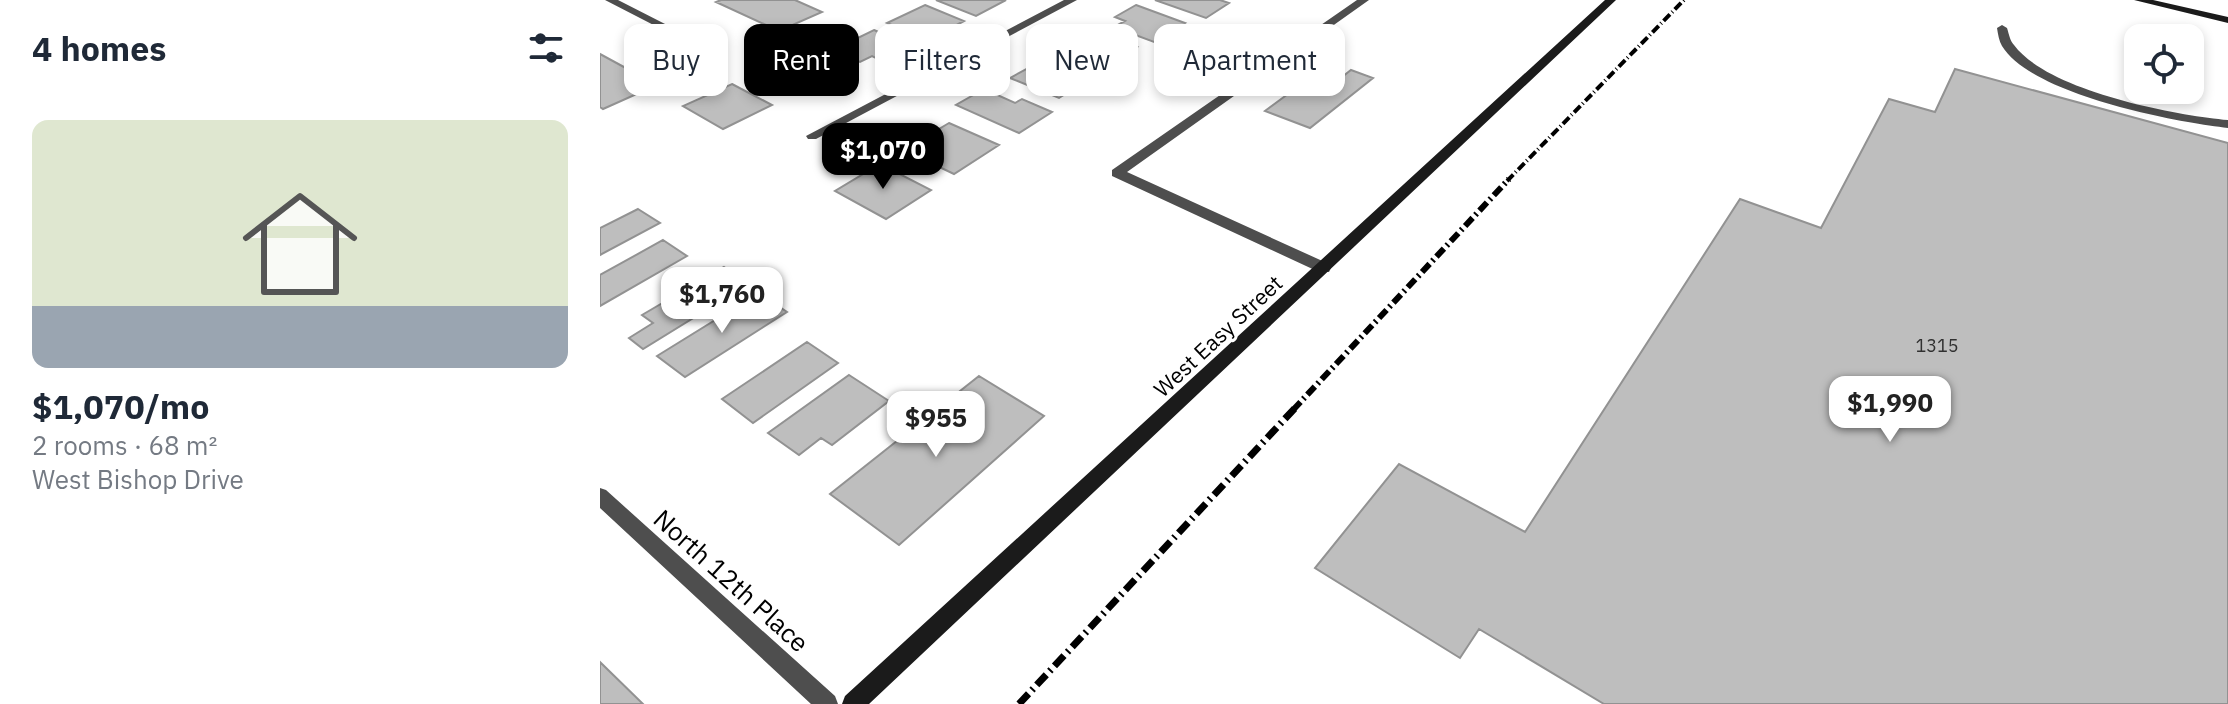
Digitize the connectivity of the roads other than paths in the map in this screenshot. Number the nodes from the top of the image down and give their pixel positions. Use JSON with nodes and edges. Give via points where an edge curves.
{"nodes":[{"id":1,"x":610,"y":0,"type":"edge"},
{"id":2,"x":1072,"y":0,"type":"edge"},
{"id":3,"x":1364,"y":0,"type":"edge"},
{"id":4,"x":1610,"y":0,"type":"edge"},
{"id":5,"x":2139,"y":0,"type":"edge"},
{"id":6,"x":2228,"y":20,"type":"edge"},
{"id":7,"x":658,"y":24,"type":"edge"},
{"id":8,"x":2002,"y":28,"type":"dead end"},
{"id":9,"x":2228,"y":124,"type":"edge"},
{"id":10,"x":812,"y":136,"type":"dead end"},
{"id":11,"x":1324,"y":268,"type":"junction"},
{"id":12,"x":600,"y":496,"type":"edge"},
{"id":13,"x":827,"y":704,"type":"edge"},
{"id":14,"x":853,"y":704,"type":"edge"}],
"edges":[{"from":1,"to":7,"type":"street"},
{"from":2,"to":10,"type":"street"},
{"from":3,"to":11,"type":"street","via":[[1117,173]]},
{"from":4,"to":11,"type":"street","name":"West Easy Street"},
{"from":5,"to":6,"type":"street"},
{"from":8,"to":9,"type":"street","via":[[2008,45],[2025,59],[2094,95],[2143,110]]},
{"from":11,"to":14,"type":"street","name":"West Easy Street"},
{"from":12,"to":13,"type":"street","name":"North 12th Place"}]}
